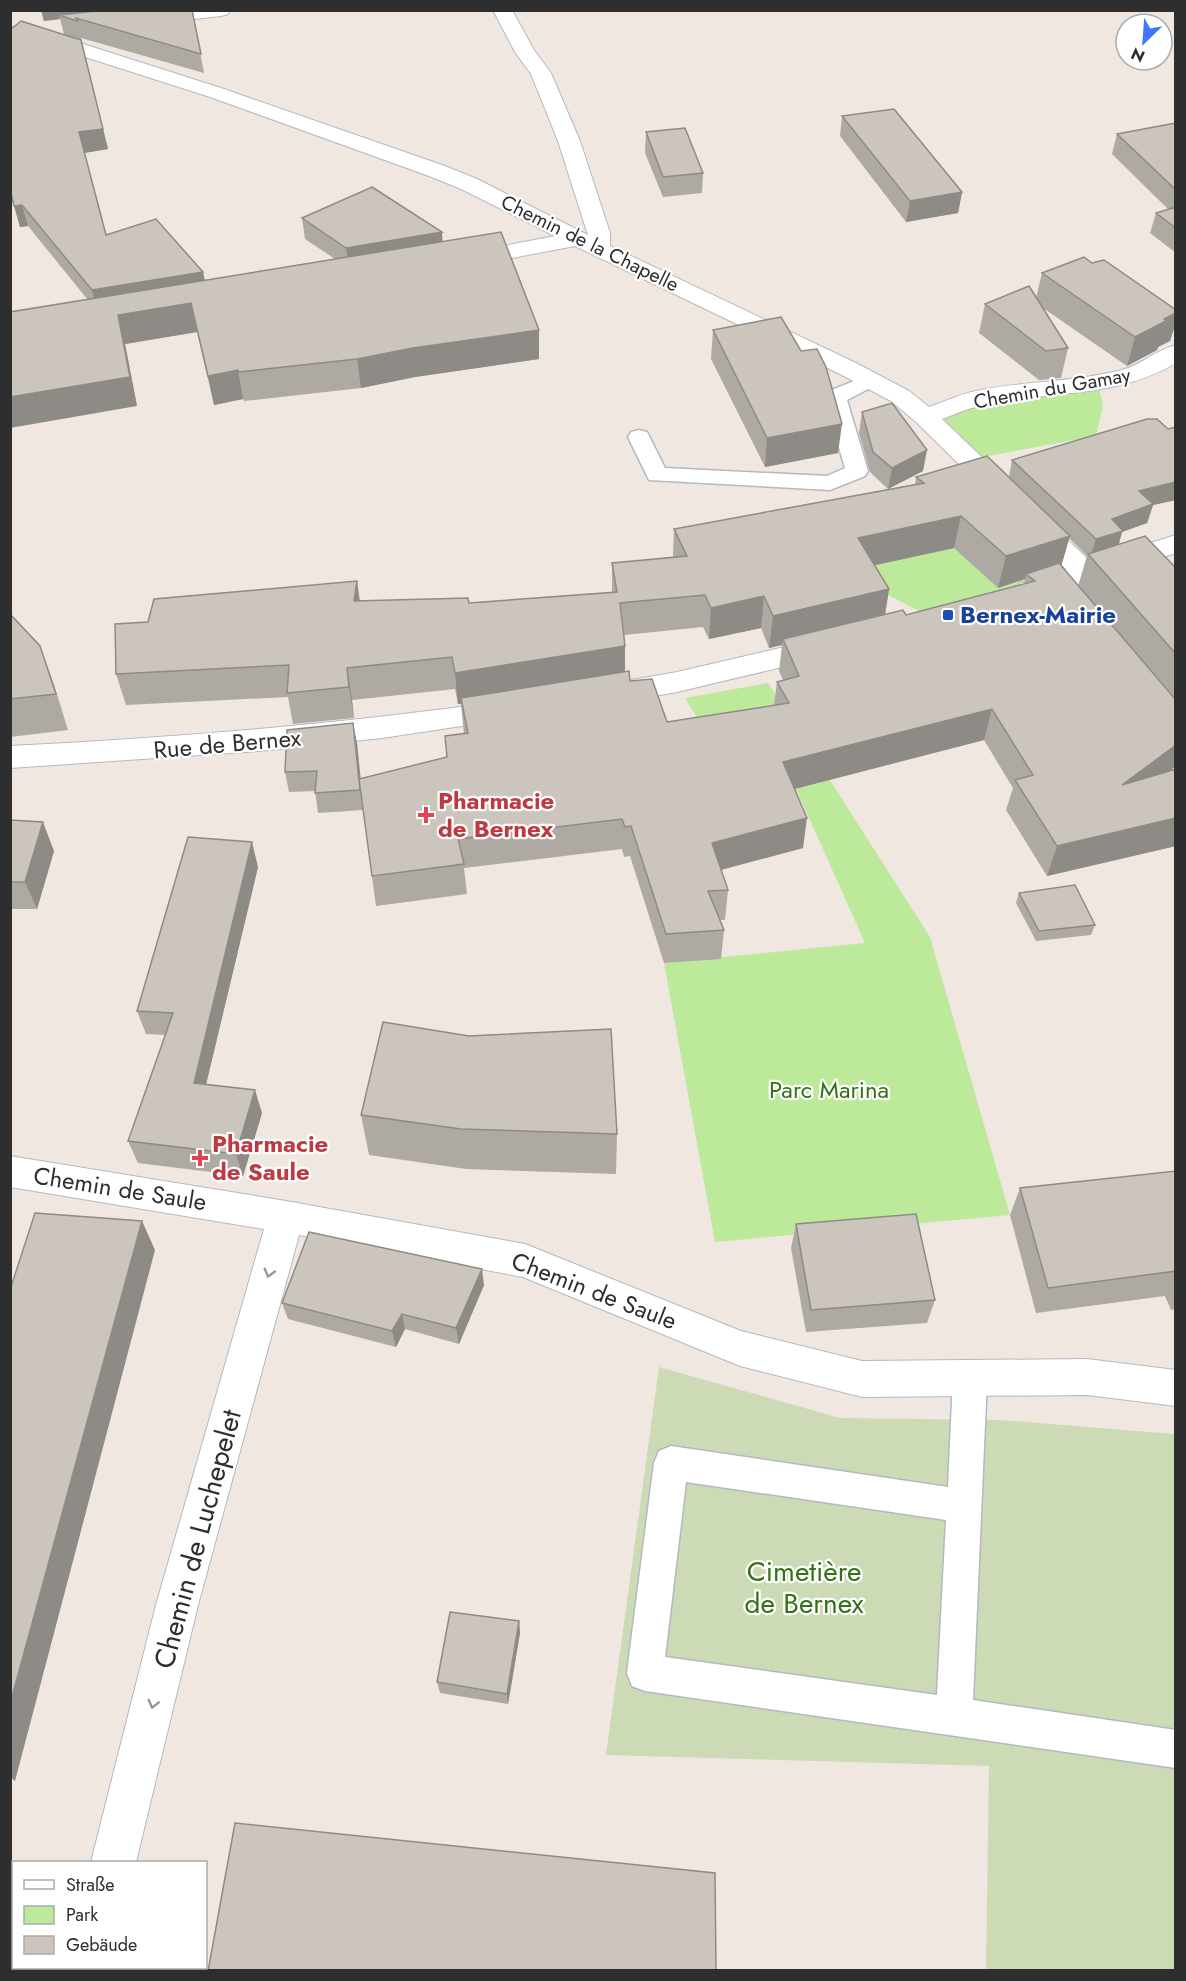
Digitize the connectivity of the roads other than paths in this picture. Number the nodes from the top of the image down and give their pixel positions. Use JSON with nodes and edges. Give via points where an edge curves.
{"nodes":[{"id":1,"x":221,"y":10,"type":"edge"},
{"id":2,"x":502,"y":10,"type":"edge"},
{"id":3,"x":129,"y":20,"type":"edge"},
{"id":4,"x":72,"y":25,"type":"edge"},
{"id":5,"x":19,"y":32,"type":"edge"},
{"id":6,"x":589,"y":243,"type":"junction"},
{"id":7,"x":438,"y":264,"type":"edge"},
{"id":8,"x":1176,"y":352,"type":"edge"},
{"id":9,"x":871,"y":380,"type":"junction"},
{"id":10,"x":925,"y":417,"type":"junction"},
{"id":11,"x":639,"y":437,"type":"dead end"},
{"id":12,"x":1176,"y":544,"type":"edge"},
{"id":13,"x":1086,"y":573,"type":"junction"},
{"id":14,"x":1005,"y":598,"type":"edge"},
{"id":15,"x":850,"y":641,"type":"edge"},
{"id":16,"x":588,"y":698,"type":"edge"},
{"id":17,"x":530,"y":708,"type":"edge"},
{"id":18,"x":10,"y":757,"type":"edge"},
{"id":19,"x":10,"y":1171,"type":"edge"},
{"id":20,"x":286,"y":1217,"type":"junction"},
{"id":21,"x":970,"y":1378,"type":"junction"},
{"id":22,"x":1176,"y":1388,"type":"edge"},
{"id":23,"x":964,"y":1506,"type":"junction"},
{"id":24,"x":954,"y":1716,"type":"junction"},
{"id":25,"x":1176,"y":1749,"type":"edge"},
{"id":26,"x":113,"y":1861,"type":"edge"}],
"edges":[{"from":1,"to":3,"type":"street"},
{"from":2,"to":6,"type":"street","via":[[541,73],[569,141],[599,233]]},
{"from":4,"to":5,"type":"street","name":"Chemin de la Chapelle"},
{"from":5,"to":6,"type":"street","name":"Chemin de la Chapelle","via":[[217,93],[437,171]]},
{"from":6,"to":7,"type":"street"},
{"from":6,"to":9,"type":"street","name":"Chemin de la Chapelle"},
{"from":8,"to":10,"type":"street","name":"Chemin du Gamay","via":[[1128,376],[981,398]]},
{"from":9,"to":10,"type":"street","name":"Chemin de la Chapelle","via":[[900,396]]},
{"from":9,"to":11,"type":"lane","via":[[835,397],[857,471],[830,483],[657,475]]},
{"from":10,"to":13,"type":"street","name":"Chemin de la Chapelle"},
{"from":12,"to":13,"type":"street"},
{"from":13,"to":14,"type":"street","via":[[1064,591]]},
{"from":15,"to":16,"type":"street"},
{"from":17,"to":18,"type":"street","name":"Rue de Bernex","via":[[254,742]]},
{"from":19,"to":20,"type":"street","name":"Chemin de Saule"},
{"from":20,"to":21,"type":"street","name":"Chemin de Saule","via":[[525,1261],[740,1348],[862,1379]]},
{"from":20,"to":26,"type":"street","name":"Chemin de Luchepelet","one_way":true,"via":[[177,1605]]},
{"from":21,"to":22,"type":"street","name":"Chemin de Saule","via":[[1087,1377]]},
{"from":21,"to":23,"type":"lane"},
{"from":23,"to":24,"type":"lane"},
{"from":23,"to":24,"type":"lane","via":[[671,1463],[645,1673]]},
{"from":24,"to":25,"type":"lane"}]}
